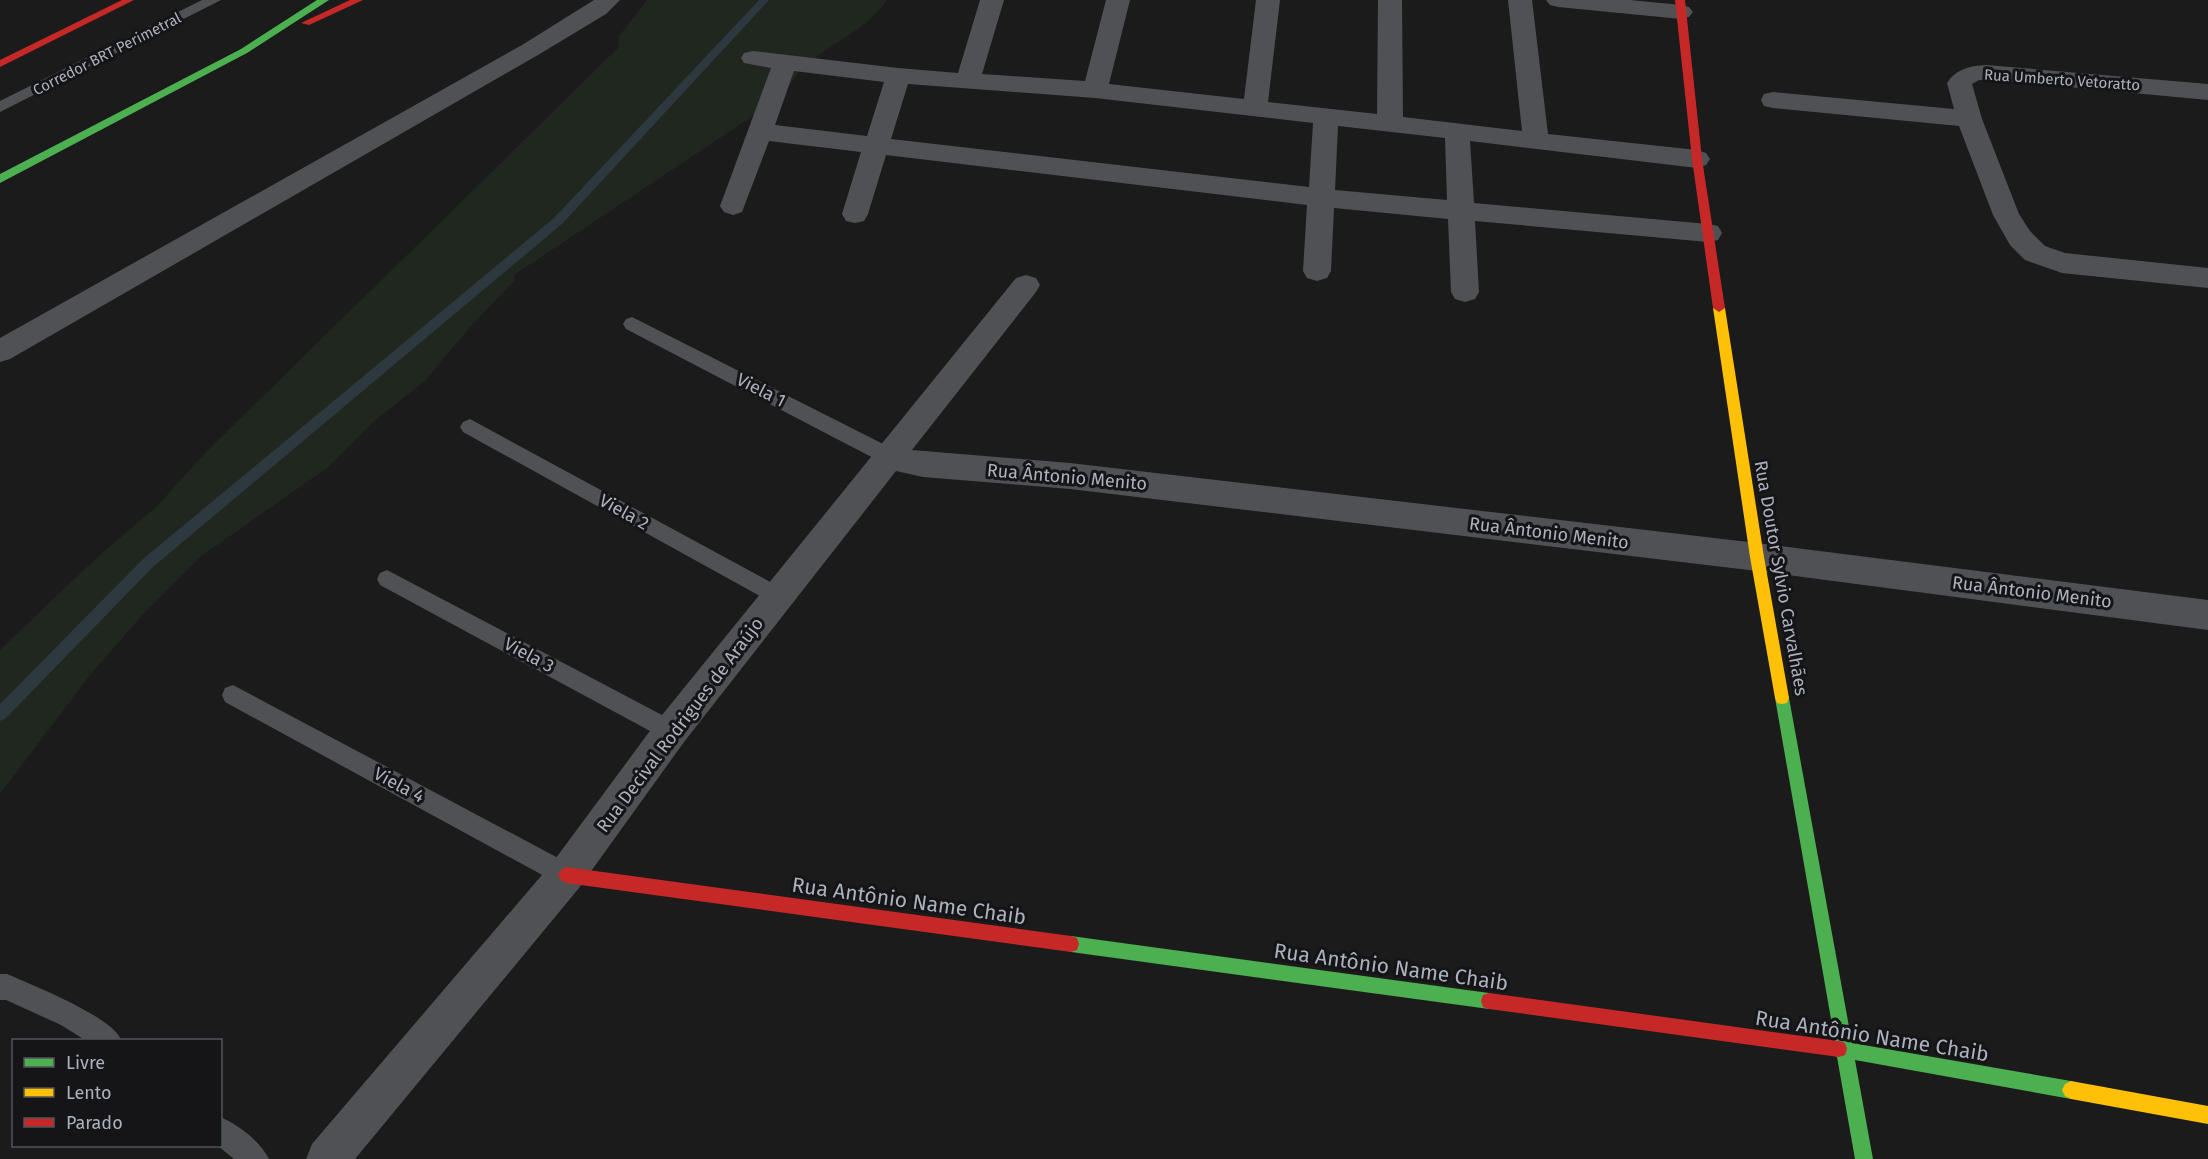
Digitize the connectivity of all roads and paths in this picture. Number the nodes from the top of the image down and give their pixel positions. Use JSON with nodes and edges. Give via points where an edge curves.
{"nodes":[{"id":1,"x":129,"y":0,"type":"edge"},
{"id":2,"x":214,"y":0,"type":"edge"},
{"id":3,"x":324,"y":0,"type":"edge"},
{"id":4,"x":358,"y":0,"type":"edge"},
{"id":5,"x":608,"y":0,"type":"edge"},
{"id":6,"x":992,"y":0,"type":"edge"},
{"id":7,"x":1118,"y":0,"type":"edge"},
{"id":8,"x":1268,"y":0,"type":"edge"},
{"id":9,"x":1390,"y":0,"type":"edge"},
{"id":10,"x":1520,"y":0,"type":"edge"},
{"id":11,"x":1558,"y":0,"type":"edge"},
{"id":12,"x":1680,"y":6,"type":"edge"},
{"id":13,"x":244,"y":51,"type":"junction"},
{"id":14,"x":753,"y":58,"type":"dead end"},
{"id":15,"x":785,"y":63,"type":"junction"},
{"id":16,"x":0,"y":64,"type":"edge"},
{"id":17,"x":898,"y":76,"type":"junction"},
{"id":18,"x":968,"y":79,"type":"junction"},
{"id":19,"x":1095,"y":90,"type":"junction"},
{"id":20,"x":2208,"y":92,"type":"edge"},
{"id":21,"x":1773,"y":100,"type":"dead end"},
{"id":22,"x":0,"y":107,"type":"edge"},
{"id":23,"x":1254,"y":108,"type":"junction"},
{"id":24,"x":1326,"y":116,"type":"junction"},
{"id":25,"x":1969,"y":119,"type":"junction"},
{"id":26,"x":1390,"y":123,"type":"junction"},
{"id":27,"x":1457,"y":130,"type":"junction"},
{"id":28,"x":760,"y":132,"type":"junction"},
{"id":29,"x":1536,"y":139,"type":"junction"},
{"id":30,"x":877,"y":146,"type":"junction"},
{"id":31,"x":1697,"y":159,"type":"junction"},
{"id":32,"x":0,"y":179,"type":"edge"},
{"id":33,"x":1322,"y":198,"type":"junction"},
{"id":34,"x":733,"y":206,"type":"dead end"},
{"id":35,"x":1461,"y":212,"type":"junction"},
{"id":36,"x":855,"y":214,"type":"dead end"},
{"id":37,"x":1708,"y":233,"type":"junction"},
{"id":38,"x":1317,"y":271,"type":"dead end"},
{"id":39,"x":2208,"y":278,"type":"edge"},
{"id":40,"x":1026,"y":285,"type":"dead end"},
{"id":41,"x":1465,"y":292,"type":"dead end"},
{"id":42,"x":632,"y":324,"type":"dead end"},
{"id":43,"x":0,"y":351,"type":"edge"},
{"id":44,"x":470,"y":428,"type":"dead end"},
{"id":45,"x":890,"y":457,"type":"junction"},
{"id":46,"x":1757,"y":557,"type":"junction"},
{"id":47,"x":387,"y":579,"type":"dead end"},
{"id":48,"x":778,"y":596,"type":"junction"},
{"id":49,"x":2208,"y":615,"type":"edge"},
{"id":50,"x":233,"y":695,"type":"dead end"},
{"id":51,"x":671,"y":730,"type":"junction"},
{"id":52,"x":566,"y":875,"type":"junction"},
{"id":53,"x":0,"y":987,"type":"edge"},
{"id":54,"x":105,"y":1039,"type":"edge"},
{"id":55,"x":1846,"y":1050,"type":"junction"},
{"id":56,"x":2208,"y":1115,"type":"edge"},
{"id":57,"x":222,"y":1132,"type":"edge"},
{"id":58,"x":255,"y":1159,"type":"edge"},
{"id":59,"x":327,"y":1159,"type":"edge"},
{"id":60,"x":1864,"y":1159,"type":"edge"}],
"edges":[{"from":1,"to":16,"type":"street"},
{"from":2,"to":22,"type":"lane","name":"Corredor BRT Perimetral"},
{"from":3,"to":13,"type":"street"},
{"from":4,"to":13,"type":"street"},
{"from":5,"to":43,"type":"street","via":[[530,50]]},
{"from":6,"to":18,"type":"street"},
{"from":7,"to":19,"type":"street"},
{"from":8,"to":23,"type":"street"},
{"from":9,"to":26,"type":"street"},
{"from":10,"to":29,"type":"street"},
{"from":11,"to":12,"type":"street"},
{"from":12,"to":31,"type":"street","name":"Rua Doutor Sylvio Carvalhães"},
{"from":13,"to":32,"type":"street"},
{"from":14,"to":15,"type":"street"},
{"from":15,"to":17,"type":"street"},
{"from":15,"to":28,"type":"street"},
{"from":17,"to":18,"type":"street"},
{"from":17,"to":30,"type":"street"},
{"from":18,"to":19,"type":"street"},
{"from":19,"to":23,"type":"street"},
{"from":20,"to":25,"type":"street","name":"Rua Umberto Vetoratto","via":[[2004,73],[1973,74],[1959,83]]},
{"from":21,"to":25,"type":"street"},
{"from":23,"to":24,"type":"street"},
{"from":24,"to":26,"type":"street"},
{"from":24,"to":33,"type":"street"},
{"from":25,"to":39,"type":"street","name":"Rua Umberto Vetoratto","via":[[2006,215],[2035,253],[2062,262]]},
{"from":26,"to":27,"type":"street"},
{"from":27,"to":29,"type":"street"},
{"from":27,"to":35,"type":"street"},
{"from":28,"to":30,"type":"street"},
{"from":28,"to":34,"type":"street"},
{"from":29,"to":31,"type":"street"},
{"from":30,"to":33,"type":"street"},
{"from":30,"to":36,"type":"street"},
{"from":31,"to":37,"type":"street","name":"Rua Doutor Sylvio Carvalhães"},
{"from":33,"to":35,"type":"street"},
{"from":33,"to":38,"type":"street"},
{"from":35,"to":37,"type":"street"},
{"from":35,"to":41,"type":"street"},
{"from":37,"to":46,"type":"street","name":"Rua Doutor Sylvio Carvalhães"},
{"from":40,"to":45,"type":"street","name":"Rua Decival Rodrigues de Araújo"},
{"from":42,"to":45,"type":"lane","name":"Viela 1"},
{"from":44,"to":48,"type":"lane","name":"Viela 2"},
{"from":45,"to":46,"type":"street","name":"Rua Ântonio Menito","via":[[923,465],[1070,476]]},
{"from":45,"to":48,"type":"street","name":"Rua Decival Rodrigues de Araújo"},
{"from":46,"to":49,"type":"street","name":"Rua Ântonio Menito"},
{"from":46,"to":55,"type":"street","name":"Rua Doutor Sylvio Carvalhães"},
{"from":47,"to":51,"type":"lane","name":"Viela 3"},
{"from":48,"to":51,"type":"street","name":"Rua Decival Rodrigues de Araújo"},
{"from":50,"to":52,"type":"lane","name":"Viela 4"},
{"from":51,"to":52,"type":"street","name":"Rua Decival Rodrigues de Araújo"},
{"from":52,"to":55,"type":"street","name":"Rua Antônio Name Chaib"},
{"from":52,"to":59,"type":"street","name":"Rua Decival Rodrigues de Araújo"},
{"from":53,"to":54,"type":"lane","via":[[70,1016]]},
{"from":55,"to":56,"type":"street","name":"Rua Antônio Name Chaib"},
{"from":55,"to":60,"type":"street","name":"Rua Doutor Sylvio Carvalhães"},
{"from":57,"to":58,"type":"lane"}]}
